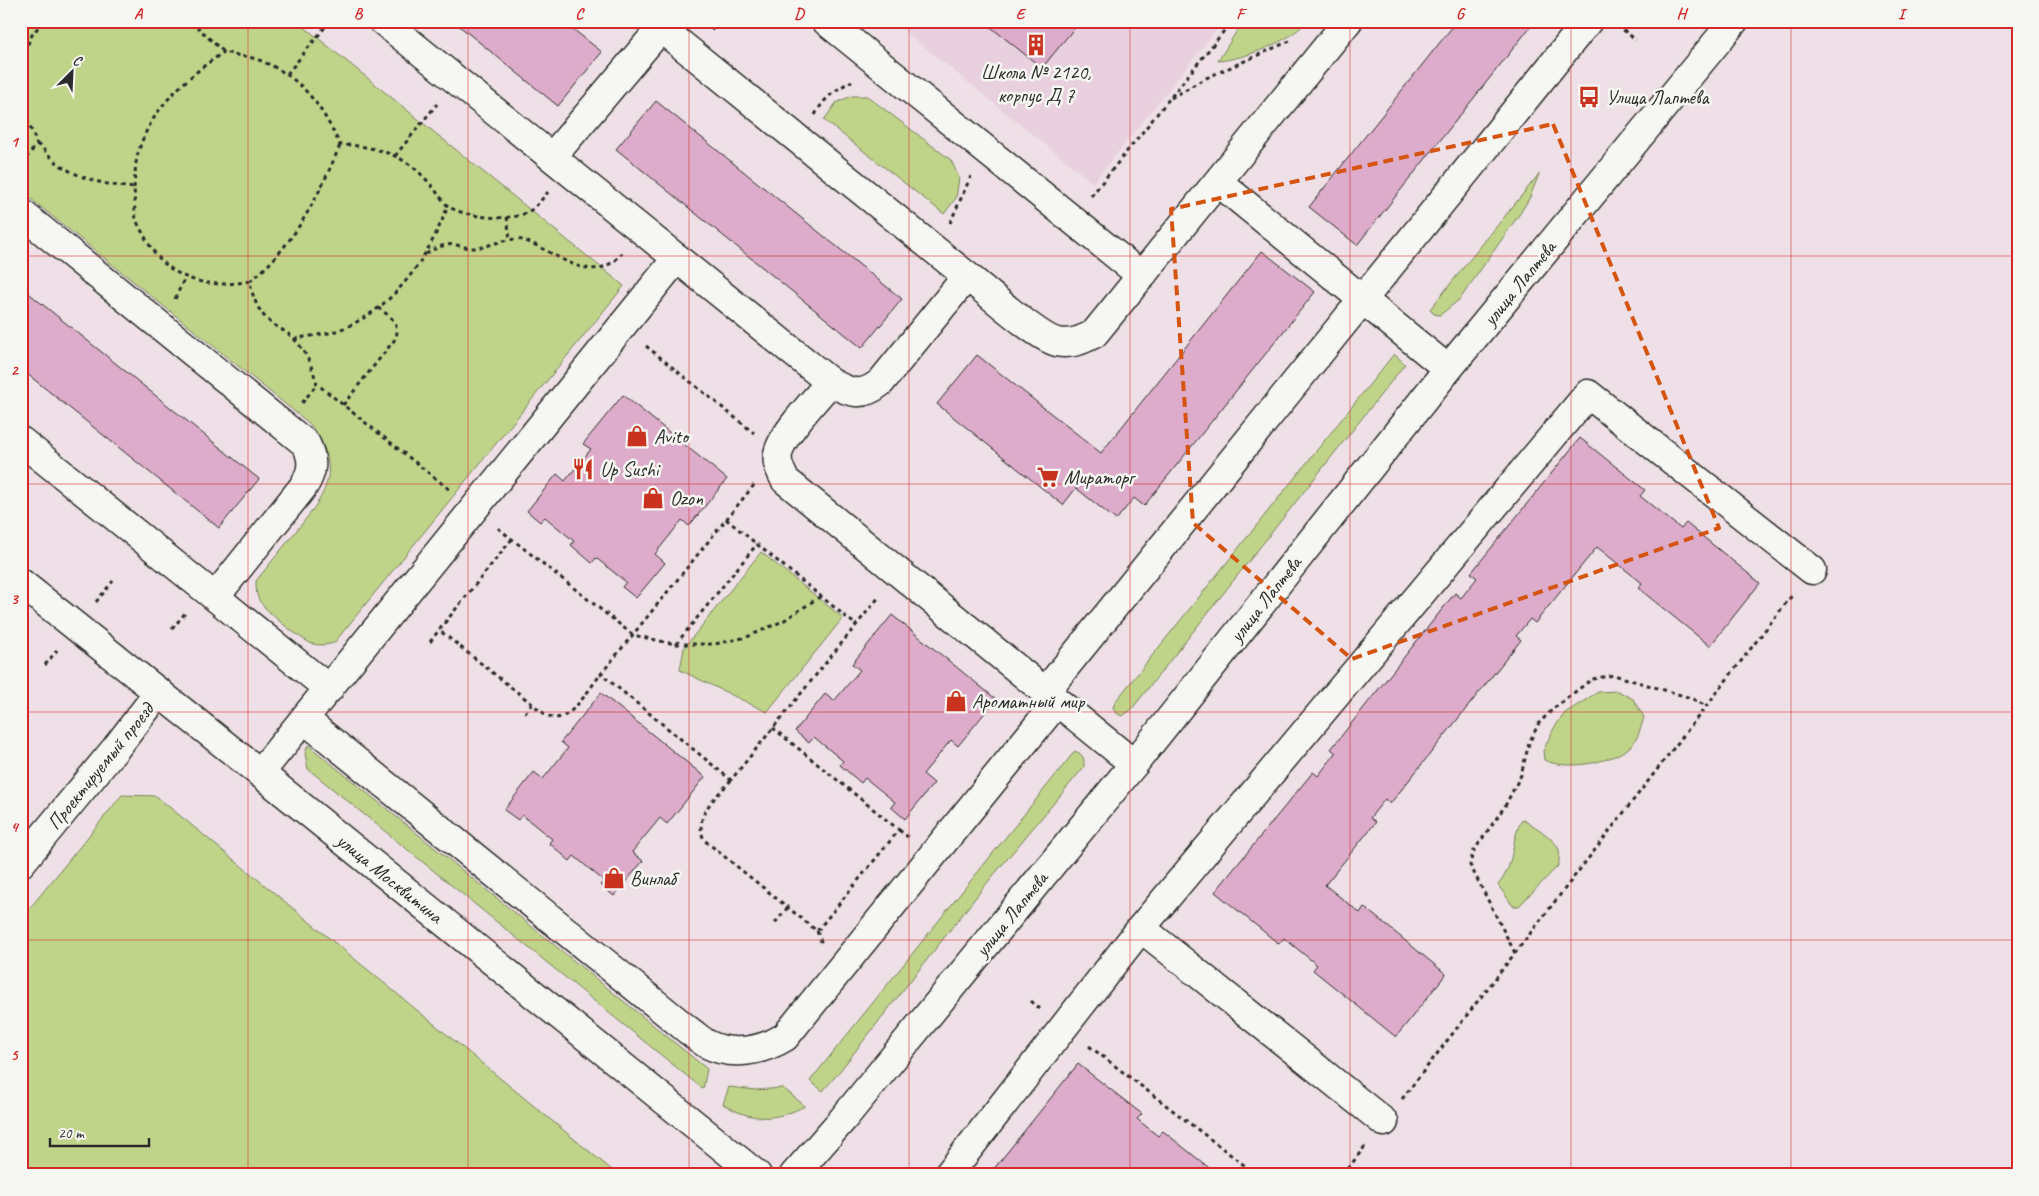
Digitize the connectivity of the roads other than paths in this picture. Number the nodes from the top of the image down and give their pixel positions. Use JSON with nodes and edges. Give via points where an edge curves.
{"nodes":[{"id":1,"x":384,"y":21,"type":"edge"},
{"id":2,"x":1348,"y":21,"type":"edge"},
{"id":3,"x":1588,"y":21,"type":"edge"},
{"id":4,"x":1734,"y":21,"type":"edge"},
{"id":5,"x":656,"y":25,"type":"edge"},
{"id":6,"x":837,"y":25,"type":"edge"},
{"id":7,"x":552,"y":157,"type":"junction"},
{"id":8,"x":1218,"y":182,"type":"junction"},
{"id":9,"x":21,"y":213,"type":"edge"},
{"id":10,"x":677,"y":258,"type":"junction"},
{"id":11,"x":967,"y":276,"type":"junction"},
{"id":12,"x":1142,"y":276,"type":"junction"},
{"id":13,"x":1363,"y":300,"type":"junction"},
{"id":14,"x":1448,"y":369,"type":"junction"},
{"id":15,"x":830,"y":382,"type":"junction"},
{"id":16,"x":21,"y":441,"type":"edge"},
{"id":17,"x":1812,"y":570,"type":"road end"},
{"id":18,"x":21,"y":583,"type":"edge"},
{"id":19,"x":215,"y":597,"type":"junction"},
{"id":20,"x":329,"y":689,"type":"junction"},
{"id":21,"x":159,"y":692,"type":"junction"},
{"id":22,"x":1051,"y":697,"type":"junction"},
{"id":23,"x":304,"y":719,"type":"junction"},
{"id":24,"x":1134,"y":764,"type":"junction"},
{"id":25,"x":260,"y":773,"type":"junction"},
{"id":26,"x":21,"y":864,"type":"edge"},
{"id":27,"x":1141,"y":928,"type":"junction"},
{"id":28,"x":1384,"y":1122,"type":"road end"},
{"id":29,"x":757,"y":1175,"type":"edge"},
{"id":30,"x":794,"y":1175,"type":"edge"},
{"id":31,"x":948,"y":1175,"type":"edge"}],
"edges":[{"from":1,"to":7,"type":"street"},
{"from":2,"to":8,"type":"street"},
{"from":3,"to":13,"type":"street"},
{"from":4,"to":14,"type":"street","name":"улица Лаптева"},
{"from":5,"to":7,"type":"street"},
{"from":5,"to":11,"type":"street"},
{"from":6,"to":12,"type":"street","via":[[890,73]]},
{"from":7,"to":10,"type":"street"},
{"from":8,"to":12,"type":"street"},
{"from":8,"to":13,"type":"street"},
{"from":9,"to":19,"type":"street","via":[[306,444],[312,463],[304,487]]},
{"from":10,"to":15,"type":"street"},
{"from":10,"to":20,"type":"street"},
{"from":11,"to":12,"type":"street","via":[[1040,334],[1055,342],[1069,343],[1094,334]]},
{"from":11,"to":15,"type":"street","via":[[872,389],[854,393]]},
{"from":13,"to":14,"type":"street"},
{"from":13,"to":22,"type":"street"},
{"from":14,"to":24,"type":"street","name":"улица Лаптева"},
{"from":15,"to":22,"type":"street","via":[[787,435],[778,455],[785,480]]},
{"from":16,"to":19,"type":"street"},
{"from":17,"to":27,"type":"street","via":[[1588,394]]},
{"from":18,"to":21,"type":"street","name":"улица Москвитина"},
{"from":19,"to":20,"type":"street"},
{"from":20,"to":23,"type":"street"},
{"from":21,"to":25,"type":"street","name":"улица Москвитина"},
{"from":21,"to":26,"type":"street","name":"Проектируемый проезд"},
{"from":22,"to":23,"type":"street","via":[[785,1037],[754,1050],[725,1049],[707,1044]]},
{"from":22,"to":24,"type":"street"},
{"from":23,"to":25,"type":"street"},
{"from":24,"to":30,"type":"street","name":"улица Лаптева"},
{"from":25,"to":29,"type":"street","name":"улица Москвитина"},
{"from":27,"to":28,"type":"street"},
{"from":27,"to":31,"type":"street"}]}
